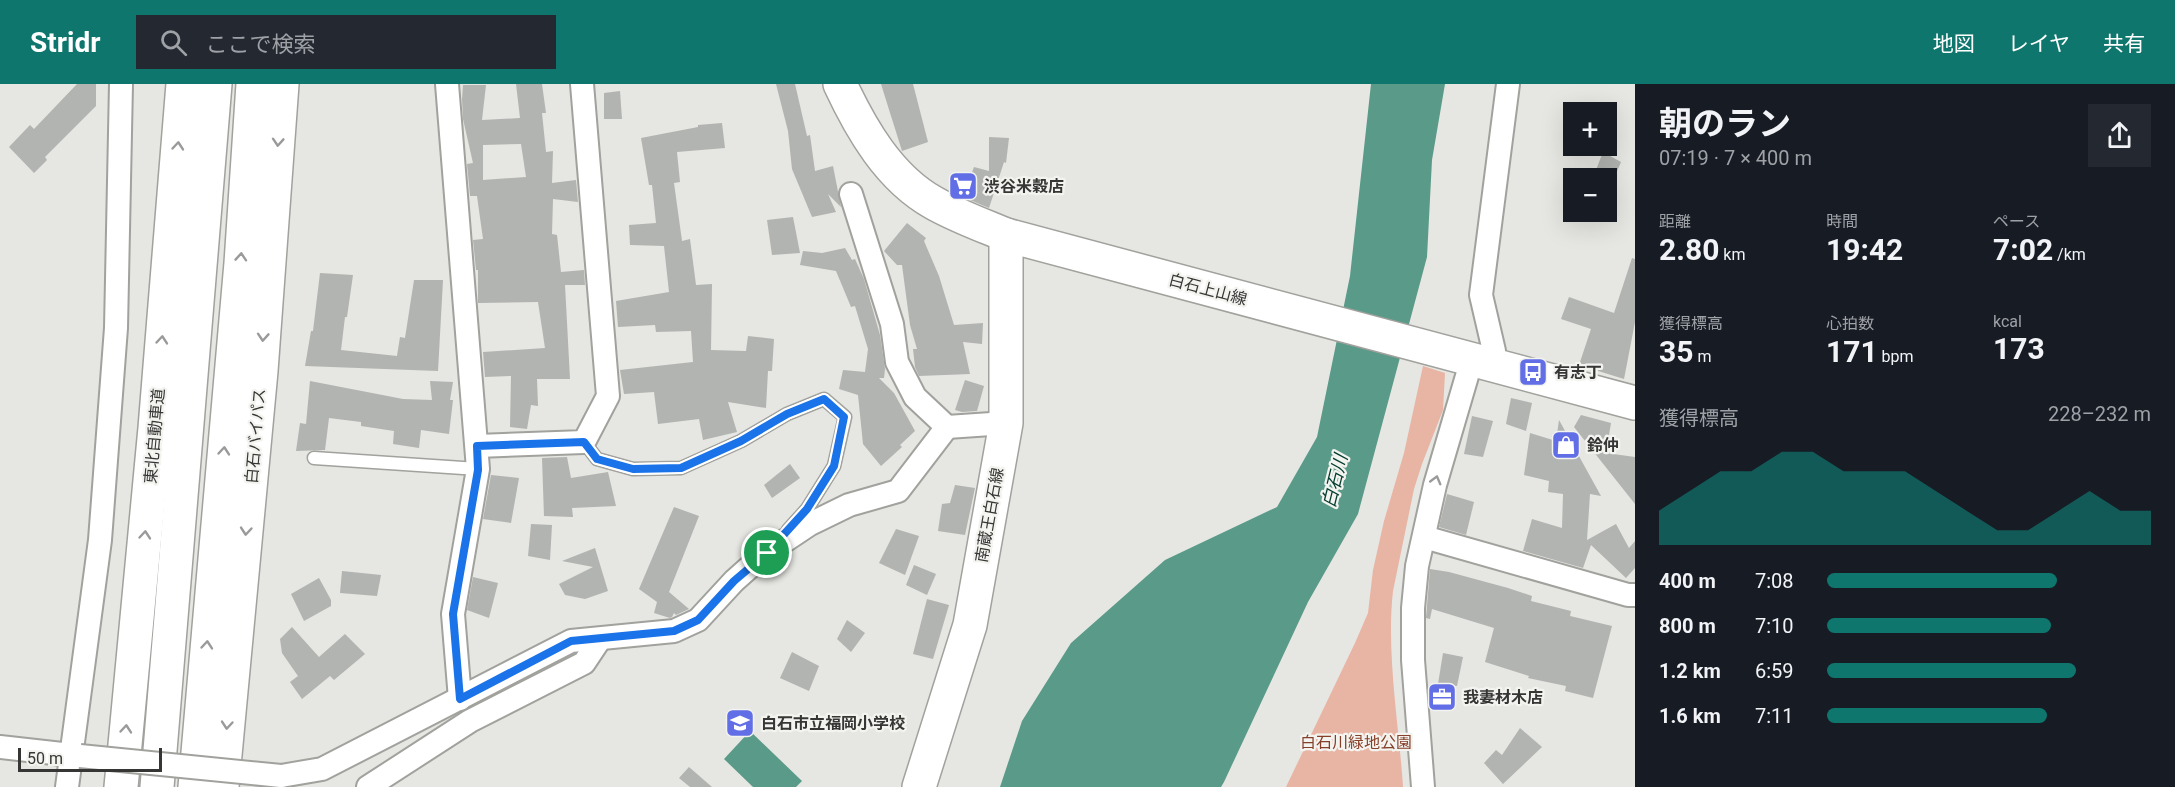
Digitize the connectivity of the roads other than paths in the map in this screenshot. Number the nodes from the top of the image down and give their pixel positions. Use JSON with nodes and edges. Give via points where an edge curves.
{"nodes":[{"id":1,"x":121,"y":84,"type":"edge"},
{"id":2,"x":183,"y":84,"type":"edge"},
{"id":3,"x":215,"y":84,"type":"edge"},
{"id":4,"x":253,"y":84,"type":"edge"},
{"id":5,"x":282,"y":84,"type":"edge"},
{"id":6,"x":447,"y":84,"type":"edge"},
{"id":7,"x":582,"y":84,"type":"edge"},
{"id":8,"x":840,"y":84,"type":"edge"},
{"id":9,"x":1508,"y":84,"type":"edge"},
{"id":10,"x":851,"y":194,"type":"dead end"},
{"id":11,"x":1013,"y":237,"type":"junction"},
{"id":12,"x":1473,"y":359,"type":"junction"},
{"id":13,"x":1635,"y":403,"type":"edge"},
{"id":14,"x":1006,"y":423,"type":"junction"},
{"id":15,"x":947,"y":427,"type":"junction"},
{"id":16,"x":584,"y":442,"type":"junction"},
{"id":17,"x":477,"y":446,"type":"junction"},
{"id":18,"x":314,"y":458,"type":"dead end"},
{"id":19,"x":478,"y":470,"type":"junction"},
{"id":20,"x":1424,"y":537,"type":"junction"},
{"id":21,"x":767,"y":553,"type":"junction"},
{"id":22,"x":1635,"y":595,"type":"edge"},
{"id":23,"x":600,"y":639,"type":"junction"},
{"id":24,"x":460,"y":699,"type":"junction"},
{"id":25,"x":0,"y":747,"type":"edge"},
{"id":26,"x":75,"y":756,"type":"junction"},
{"id":27,"x":67,"y":787,"type":"edge"},
{"id":28,"x":121,"y":787,"type":"edge"},
{"id":29,"x":157,"y":787,"type":"edge"},
{"id":30,"x":195,"y":787,"type":"edge"},
{"id":31,"x":222,"y":787,"type":"edge"},
{"id":32,"x":368,"y":787,"type":"edge"},
{"id":33,"x":919,"y":787,"type":"edge"},
{"id":34,"x":1423,"y":787,"type":"edge"}],
"edges":[{"from":1,"to":26,"type":"street","via":[[116,328],[100,540]]},
{"from":28,"to":2,"type":"main road","name":"東北自動車道","one_way":true},
{"from":3,"to":29,"type":"main road","name":"東北自動車道"},
{"from":30,"to":4,"type":"main road","name":"白石バイパス","one_way":true},
{"from":5,"to":31,"type":"main road","name":"白石バイパス","one_way":true,"via":[[261,371]]},
{"from":6,"to":17,"type":"street"},
{"from":7,"to":16,"type":"street","via":[[608,396]]},
{"from":8,"to":11,"type":"main road","name":"白石上山線","via":[[857,119],[901,177],[932,202]]},
{"from":9,"to":12,"type":"street","via":[[1481,295],[1494,351]]},
{"from":10,"to":15,"type":"street","via":[[892,324],[897,362],[915,397]]},
{"from":11,"to":12,"type":"main road","name":"白石上山線"},
{"from":11,"to":14,"type":"main road","name":"南蔵王白石線"},
{"from":12,"to":13,"type":"main road","name":"白石上山線"},
{"from":20,"to":12,"type":"street","one_way":true,"via":[[1434,485]]},
{"from":14,"to":15,"type":"street"},
{"from":14,"to":33,"type":"main road","name":"南蔵王白石線","via":[[970,625]]},
{"from":15,"to":21,"type":"street","via":[[898,491],[849,505],[810,524]]},
{"from":16,"to":17,"type":"street"},
{"from":16,"to":21,"type":"lane","via":[[597,459],[633,469],[681,468],[824,399],[844,417],[834,466],[807,509]]},
{"from":17,"to":19,"type":"street"},
{"from":18,"to":19,"type":"lane"},
{"from":19,"to":24,"type":"street","via":[[453,614]]},
{"from":20,"to":22,"type":"street"},
{"from":20,"to":34,"type":"street","via":[[1413,608]]},
{"from":21,"to":23,"type":"street","via":[[698,620],[674,631]]},
{"from":23,"to":24,"type":"street","via":[[571,641]]},
{"from":23,"to":32,"type":"street","via":[[584,663],[470,721]]},
{"from":24,"to":26,"type":"street","bridge":true,"via":[[322,769],[280,776]]},
{"from":25,"to":26,"type":"street"},
{"from":26,"to":27,"type":"street"}]}
